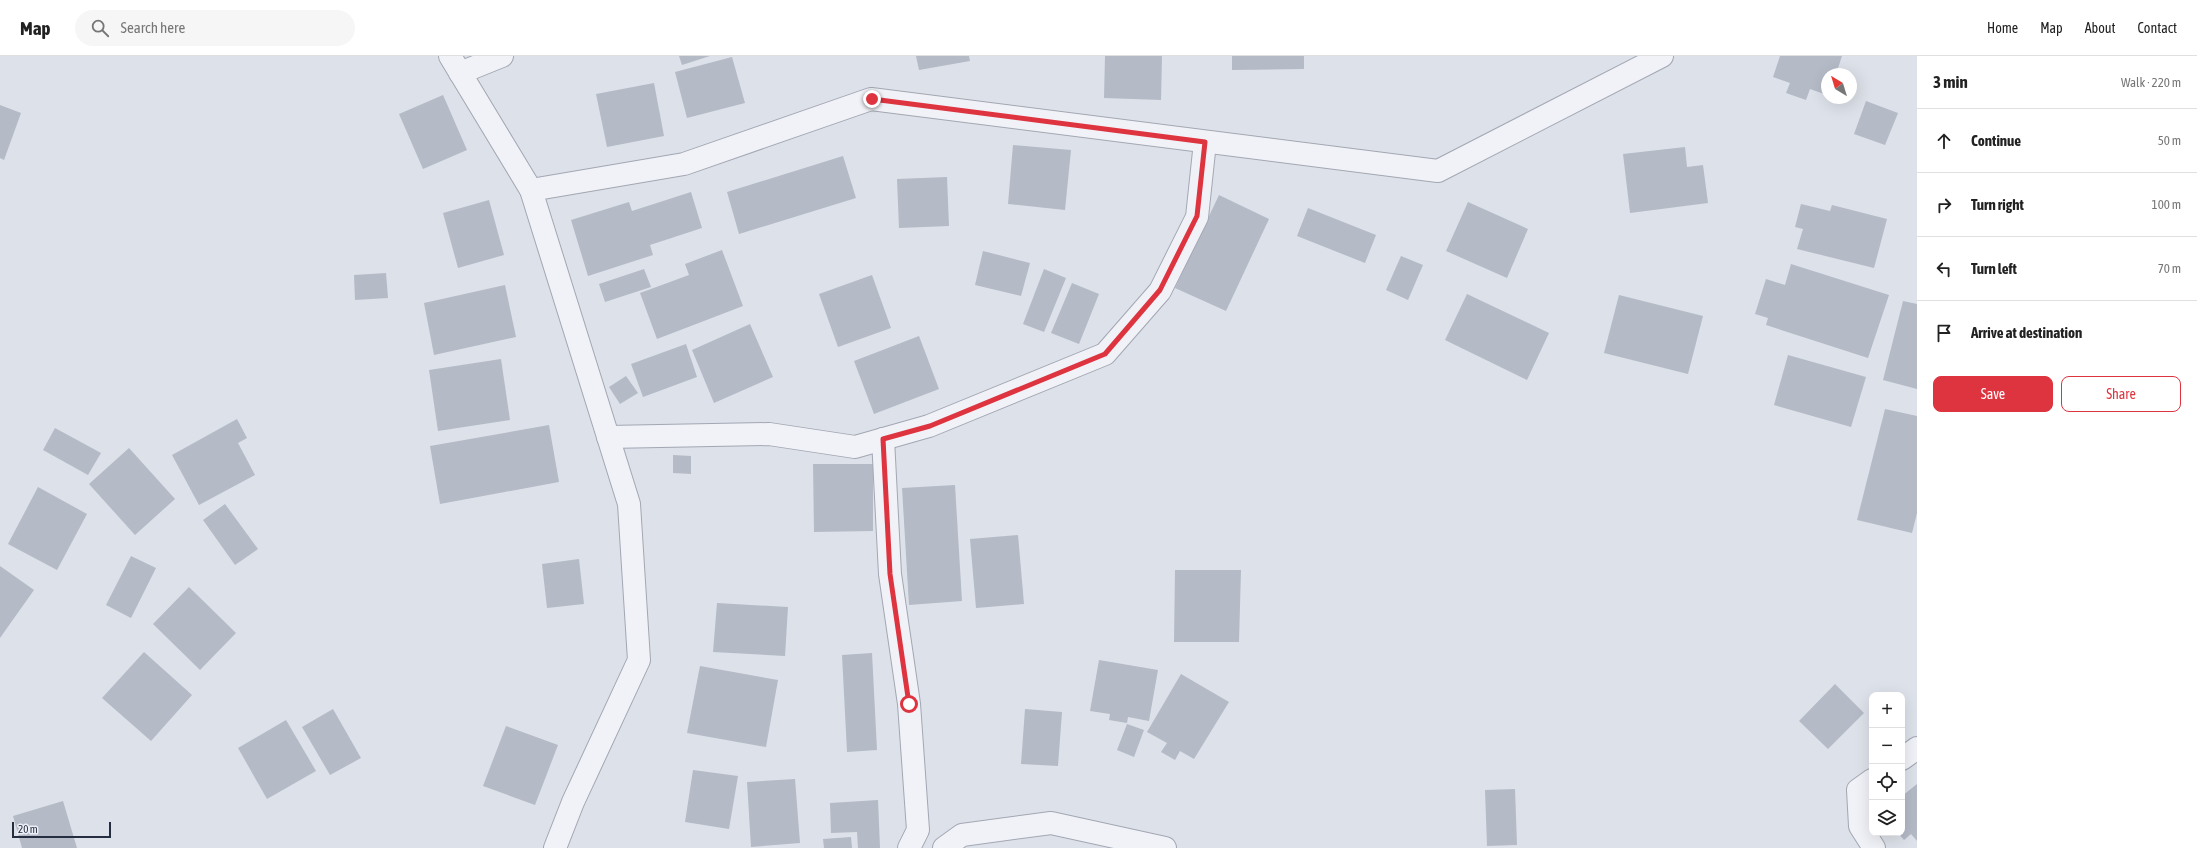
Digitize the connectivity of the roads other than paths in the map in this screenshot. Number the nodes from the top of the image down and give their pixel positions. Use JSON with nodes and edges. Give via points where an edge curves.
{"nodes":[{"id":1,"x":502,"y":56,"type":"edge"},
{"id":2,"x":1662,"y":56,"type":"edge"},
{"id":3,"x":455,"y":64,"type":"edge"},
{"id":4,"x":1205,"y":142,"type":"junction"},
{"id":5,"x":531,"y":190,"type":"junction"},
{"id":6,"x":608,"y":437,"type":"junction"},
{"id":7,"x":883,"y":439,"type":"junction"},
{"id":8,"x":1917,"y":748,"type":"edge"},
{"id":9,"x":1905,"y":757,"type":"edge"},
{"id":10,"x":1869,"y":782,"type":"edge"},
{"id":11,"x":555,"y":848,"type":"edge"},
{"id":12,"x":909,"y":848,"type":"edge"},
{"id":13,"x":944,"y":848,"type":"edge"},
{"id":14,"x":1165,"y":848,"type":"edge"},
{"id":15,"x":1874,"y":848,"type":"edge"}],
"edges":[{"from":1,"to":3,"type":"street"},
{"from":2,"to":4,"type":"street","via":[[1438,171]]},
{"from":3,"to":5,"type":"street"},
{"from":4,"to":5,"type":"street","via":[[872,99],[684,164]]},
{"from":4,"to":7,"type":"street","via":[[1197,216],[1160,290],[1105,354],[930,426]]},
{"from":5,"to":6,"type":"street"},
{"from":6,"to":7,"type":"street","via":[[769,434],[856,447]]},
{"from":6,"to":11,"type":"street","via":[[629,504],[639,660],[573,802]]},
{"from":7,"to":12,"type":"street","via":[[890,574],[909,704],[918,830]]},
{"from":8,"to":9,"type":"street"},
{"from":10,"to":15,"type":"street","via":[[1858,790],[1860,826]]},
{"from":13,"to":14,"type":"street","via":[[962,835],[1051,823]]}]}
